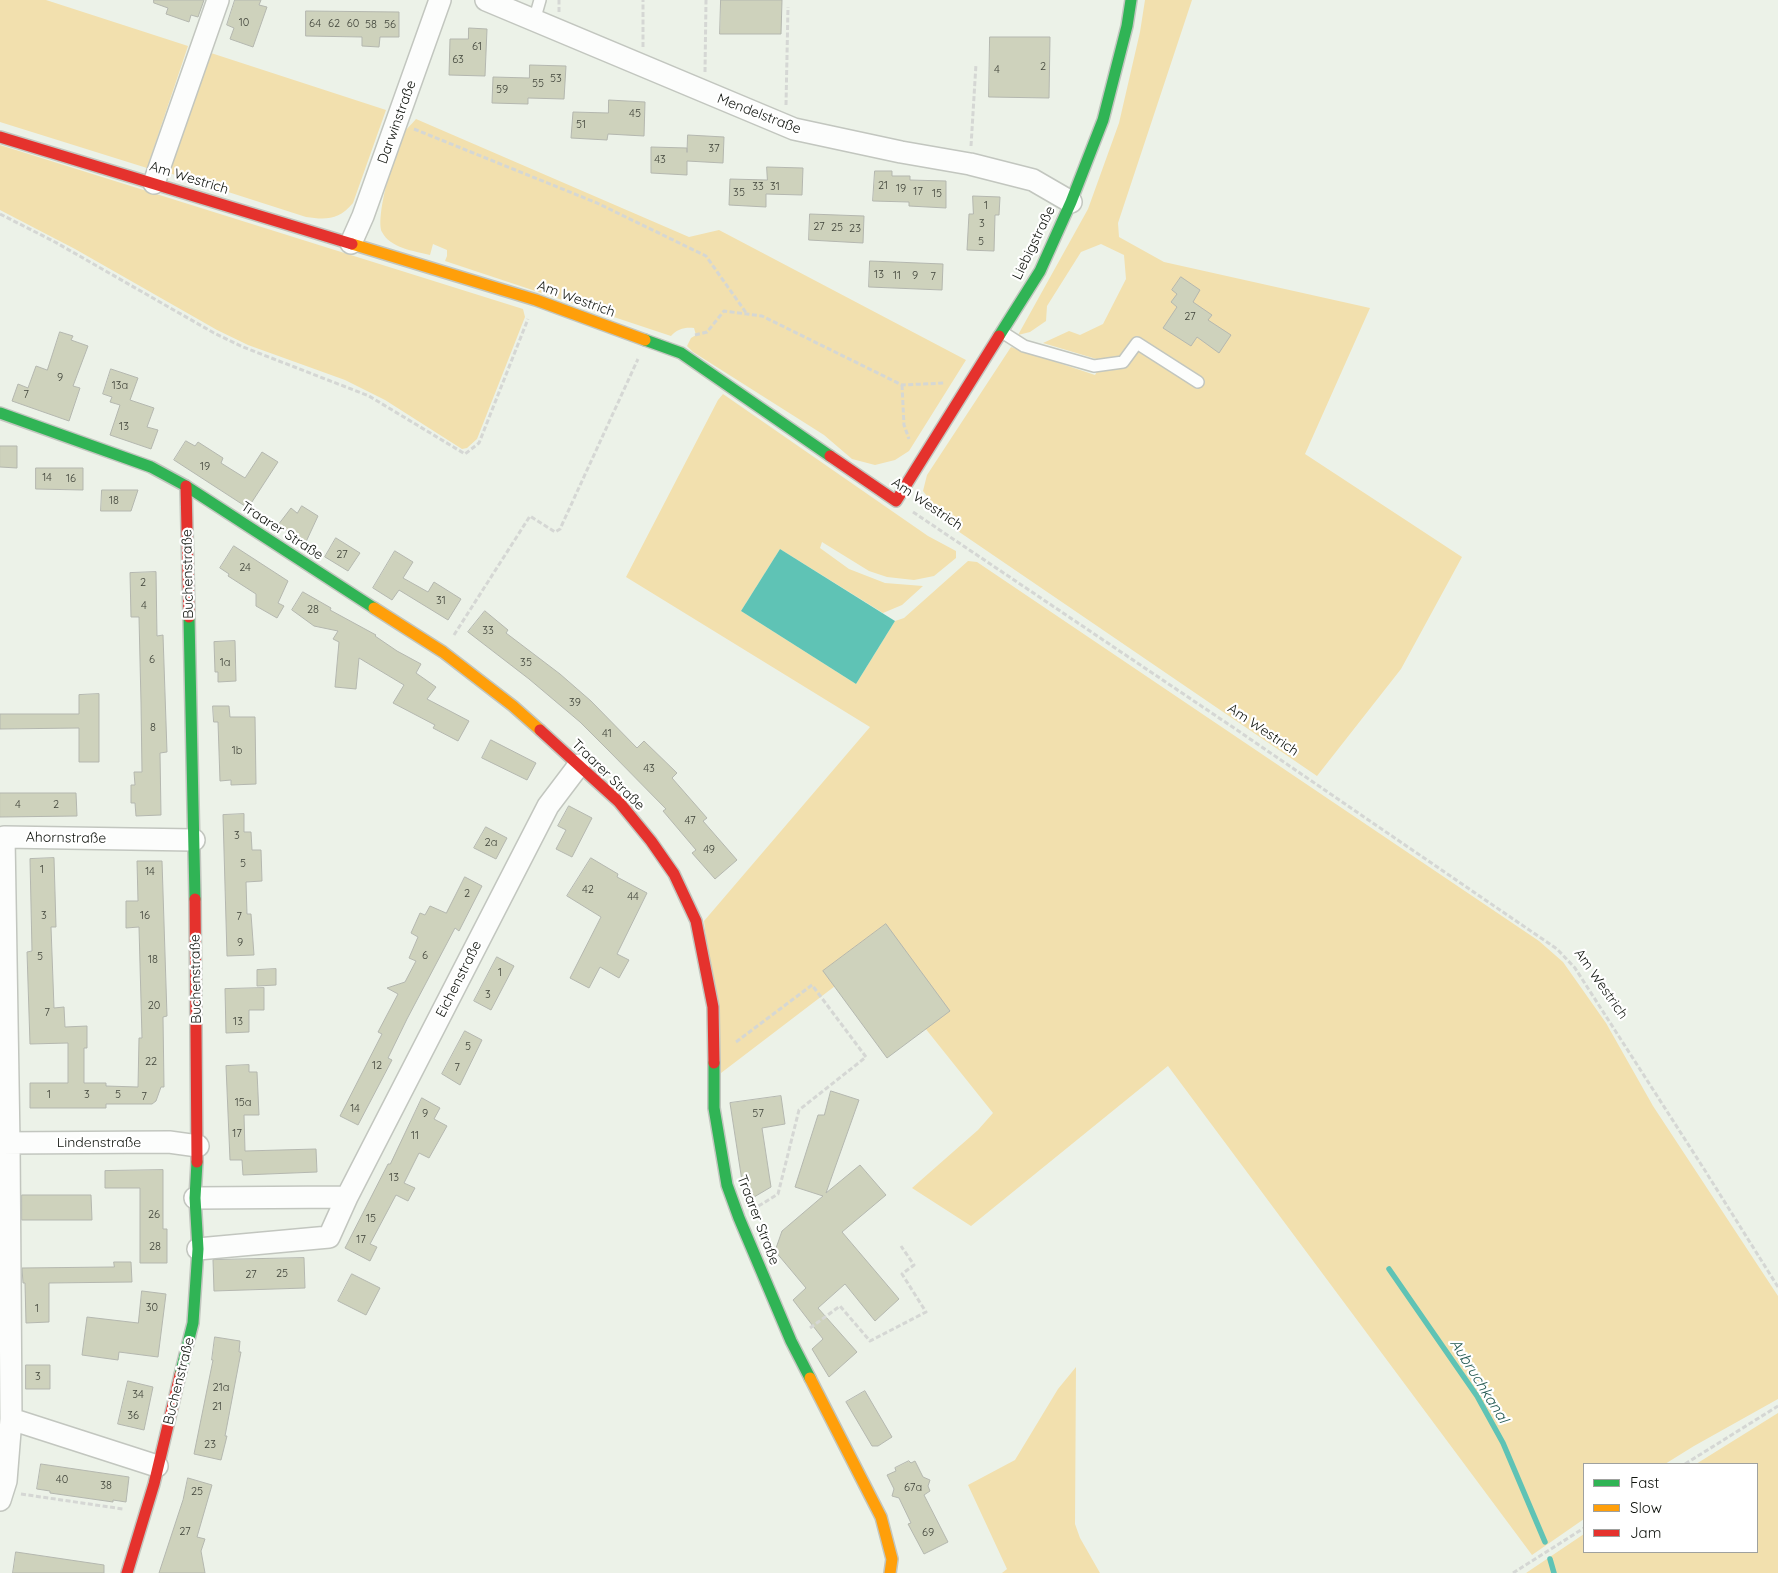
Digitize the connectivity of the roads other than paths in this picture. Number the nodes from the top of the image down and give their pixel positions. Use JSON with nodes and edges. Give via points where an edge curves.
{"nodes":[{"id":1,"x":218,"y":0,"type":"edge"},
{"id":2,"x":440,"y":0,"type":"edge"},
{"id":3,"x":486,"y":0,"type":"edge"},
{"id":4,"x":540,"y":0,"type":"edge"},
{"id":5,"x":1131,"y":0,"type":"edge"},
{"id":6,"x":534,"y":21,"type":"junction"},
{"id":7,"x":0,"y":137,"type":"edge"},
{"id":8,"x":154,"y":183,"type":"junction"},
{"id":9,"x":1071,"y":202,"type":"junction"},
{"id":10,"x":351,"y":243,"type":"junction"},
{"id":11,"x":1002,"y":332,"type":"junction"},
{"id":12,"x":1198,"y":382,"type":"dead end"},
{"id":13,"x":0,"y":413,"type":"edge"},
{"id":14,"x":186,"y":486,"type":"junction"},
{"id":15,"x":896,"y":501,"type":"joint"},
{"id":16,"x":579,"y":765,"type":"junction"},
{"id":17,"x":2,"y":837,"type":"edge"},
{"id":18,"x":194,"y":840,"type":"junction"},
{"id":19,"x":4,"y":1143,"type":"edge"},
{"id":20,"x":198,"y":1146,"type":"junction"},
{"id":21,"x":347,"y":1196,"type":"junction"},
{"id":22,"x":195,"y":1198,"type":"junction"},
{"id":23,"x":198,"y":1248,"type":"junction"},
{"id":24,"x":11,"y":1419,"type":"junction"},
{"id":25,"x":157,"y":1466,"type":"junction"},
{"id":26,"x":1,"y":1496,"type":"edge"},
{"id":27,"x":127,"y":1573,"type":"edge"},
{"id":28,"x":890,"y":1573,"type":"edge"}],
"edges":[{"from":1,"to":8,"type":"street"},
{"from":2,"to":10,"type":"street","name":"Darwinstraße"},
{"from":3,"to":6,"type":"street","name":"Mendelstraße"},
{"from":4,"to":6,"type":"lane"},
{"from":5,"to":9,"type":"street","name":"Liebigstraße","via":[[1103,120]]},
{"from":6,"to":9,"type":"street","name":"Mendelstraße","via":[[784,126],[1033,180]]},
{"from":7,"to":8,"type":"street","name":"Am Westrich"},
{"from":8,"to":10,"type":"street","name":"Am Westrich"},
{"from":9,"to":11,"type":"street","name":"Liebigstraße","via":[[1040,271]]},
{"from":10,"to":15,"type":"street","name":"Am Westrich","via":[[536,300],[681,353]]},
{"from":11,"to":12,"type":"lane","via":[[1024,346],[1094,366],[1123,362],[1137,343]]},
{"from":11,"to":15,"type":"street","name":"Liebigstraße"},
{"from":13,"to":14,"type":"street","name":"Traarer Straße","via":[[151,467]]},
{"from":14,"to":16,"type":"street","name":"Traarer Straße","via":[[443,652],[513,706]]},
{"from":14,"to":18,"type":"street","name":"Buchenstraße"},
{"from":16,"to":21,"type":"street","name":"Eichenstraße","via":[[548,806]]},
{"from":16,"to":28,"type":"street","name":"Traarer Straße","via":[[618,802],[651,841],[674,874],[696,921],[713,1007],[714,1108],[727,1185],[792,1341],[881,1517],[892,1559]]},
{"from":17,"to":18,"type":"street","name":"Ahornstraße"},
{"from":17,"to":19,"type":"street","name":"Ahornstraße"},
{"from":18,"to":20,"type":"street","name":"Buchenstraße"},
{"from":19,"to":20,"type":"street","name":"Lindenstraße","via":[[170,1142]]},
{"from":19,"to":24,"type":"street","name":"Ahornstraße"},
{"from":20,"to":22,"type":"street","name":"Buchenstraße"},
{"from":21,"to":22,"type":"street"},
{"from":21,"to":23,"type":"street","name":"Eichenstraße","via":[[329,1237]]},
{"from":22,"to":23,"type":"street","name":"Buchenstraße"},
{"from":23,"to":25,"type":"street","name":"Buchenstraße","via":[[194,1323]]},
{"from":24,"to":25,"type":"street"},
{"from":24,"to":26,"type":"street","name":"Ahornstraße","via":[[6,1481]]},
{"from":25,"to":27,"type":"street","name":"Buchenstraße"}]}
